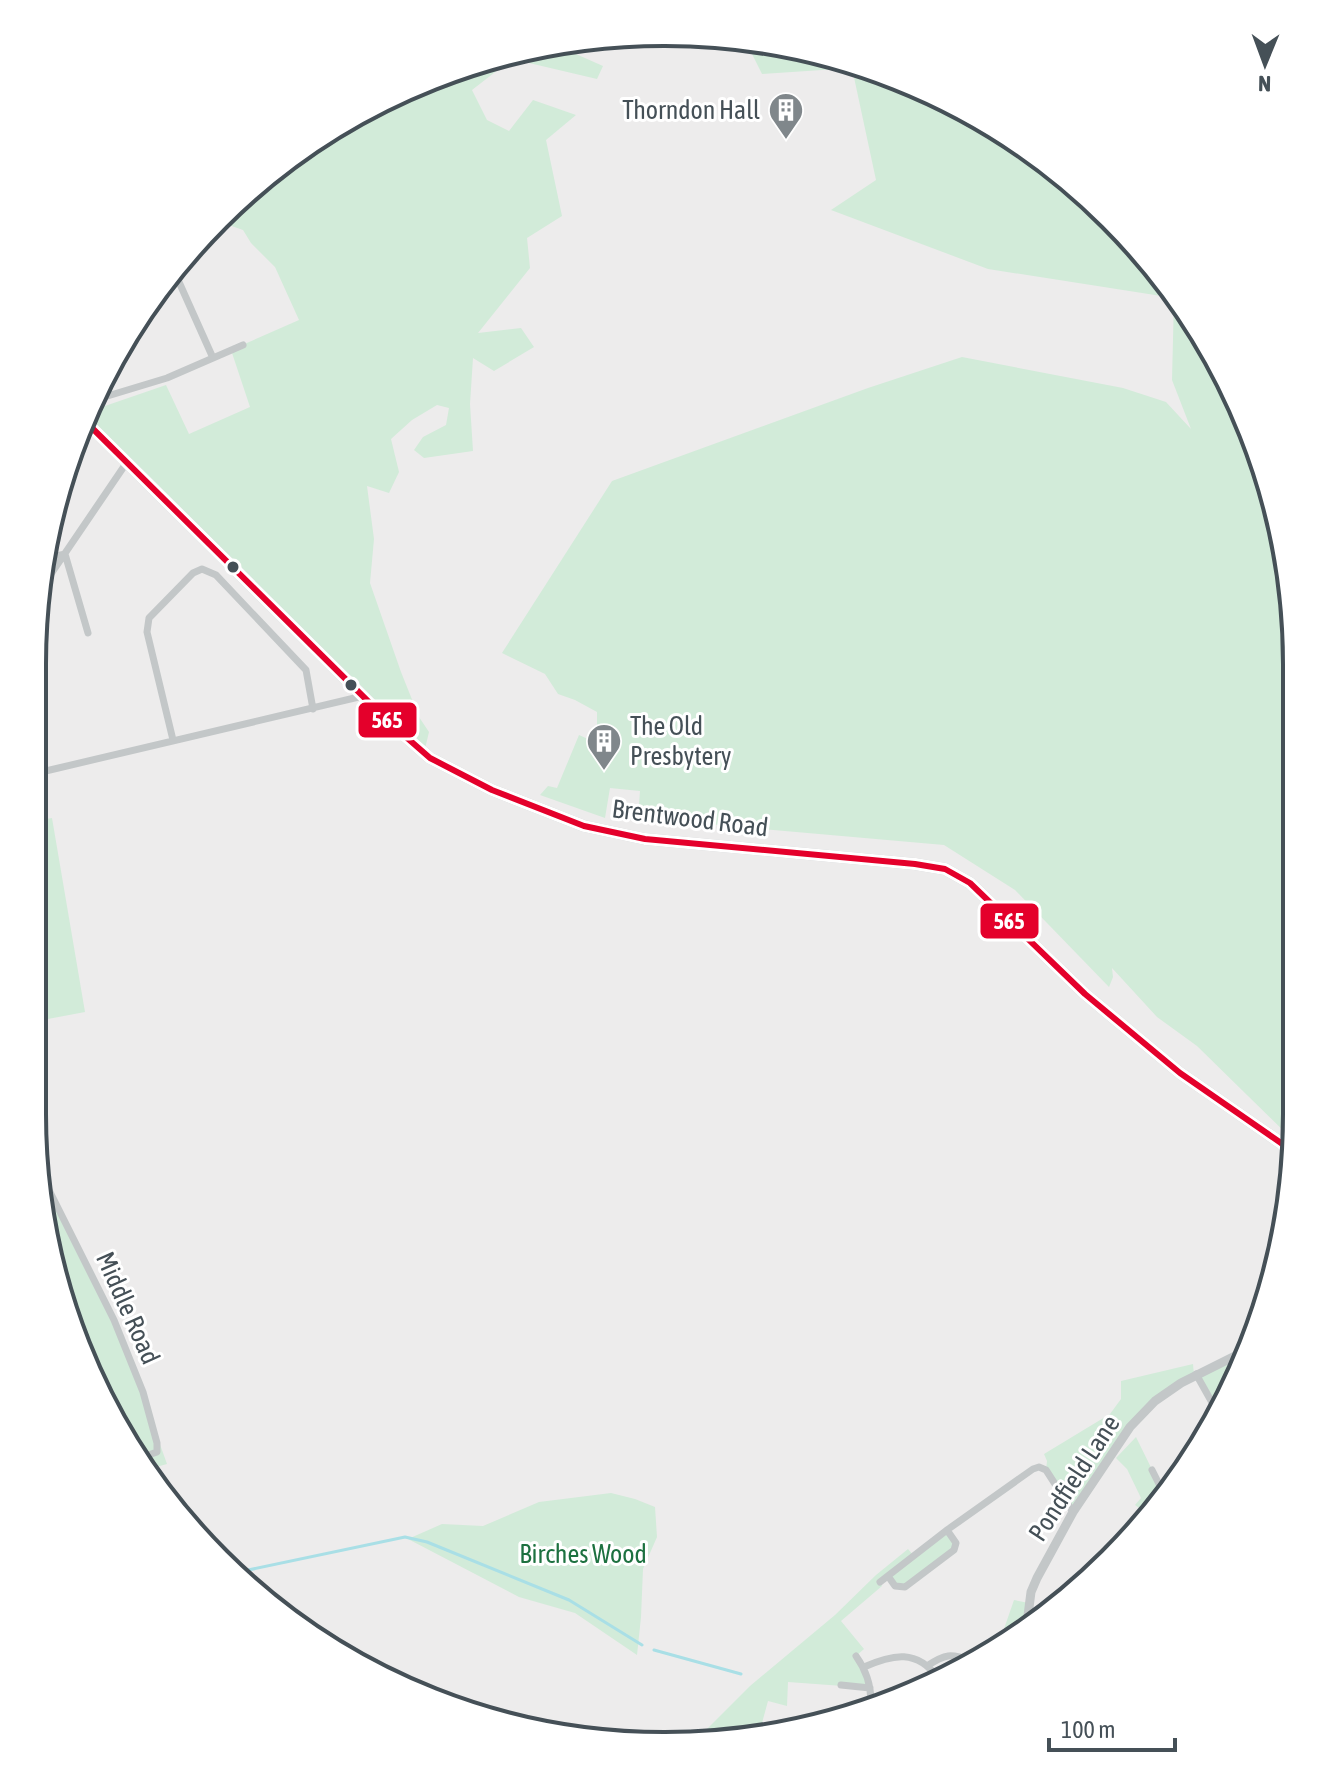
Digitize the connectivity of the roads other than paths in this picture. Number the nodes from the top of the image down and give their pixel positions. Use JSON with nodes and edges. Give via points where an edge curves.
{"nodes":[{"id":1,"x":179,"y":282,"type":"edge"},
{"id":2,"x":243,"y":345,"type":"dead end"},
{"id":3,"x":213,"y":358,"type":"junction"},
{"id":4,"x":107,"y":397,"type":"edge"},
{"id":5,"x":93,"y":428,"type":"edge"},
{"id":6,"x":128,"y":461,"type":"junction"},
{"id":7,"x":65,"y":554,"type":"junction"},
{"id":8,"x":56,"y":556,"type":"edge"},
{"id":9,"x":53,"y":571,"type":"edge"},
{"id":10,"x":88,"y":633,"type":"dead end"},
{"id":11,"x":363,"y":696,"type":"junction"},
{"id":12,"x":313,"y":709,"type":"junction"},
{"id":13,"x":173,"y":740,"type":"junction"},
{"id":14,"x":46,"y":771,"type":"edge"},
{"id":15,"x":1282,"y":1144,"type":"edge"},
{"id":16,"x":51,"y":1194,"type":"edge"},
{"id":17,"x":1233,"y":1357,"type":"edge"},
{"id":18,"x":1196,"y":1374,"type":"junction"},
{"id":19,"x":1213,"y":1399,"type":"edge"},
{"id":20,"x":149,"y":1455,"type":"edge"},
{"id":21,"x":1152,"y":1470,"type":"dead end"},
{"id":22,"x":1159,"y":1484,"type":"edge"},
{"id":23,"x":1073,"y":1512,"type":"junction"},
{"id":24,"x":947,"y":1530,"type":"junction"},
{"id":25,"x":888,"y":1576,"type":"junction"},
{"id":26,"x":880,"y":1582,"type":"dead end"},
{"id":27,"x":1028,"y":1613,"type":"edge"},
{"id":28,"x":856,"y":1656,"type":"dead end"},
{"id":29,"x":958,"y":1657,"type":"edge"},
{"id":30,"x":927,"y":1666,"type":"junction"},
{"id":31,"x":864,"y":1667,"type":"junction"},
{"id":32,"x":932,"y":1671,"type":"edge"},
{"id":33,"x":841,"y":1685,"type":"dead end"},
{"id":34,"x":870,"y":1688,"type":"junction"},
{"id":35,"x":872,"y":1696,"type":"edge"}],
"edges":[{"from":1,"to":3,"type":"street"},
{"from":2,"to":3,"type":"street"},
{"from":3,"to":4,"type":"street"},
{"from":5,"to":6,"type":"main road","name":"Brentwood Road"},
{"from":6,"to":7,"type":"street"},
{"from":6,"to":11,"type":"main road","name":"Brentwood Road"},
{"from":7,"to":8,"type":"street"},
{"from":7,"to":9,"type":"street"},
{"from":7,"to":10,"type":"street"},
{"from":11,"to":12,"type":"street"},
{"from":11,"to":15,"type":"main road","name":"Brentwood Road","via":[[430,758],[492,790],[584,826],[645,839],[945,869],[970,883],[1085,994],[1168,1063]]},
{"from":12,"to":13,"type":"street"},
{"from":12,"to":13,"type":"street","via":[[306,670],[216,575],[202,569],[149,618],[147,632]]},
{"from":13,"to":14,"type":"street"},
{"from":16,"to":20,"type":"street","name":"Middle Road","via":[[111,1312],[143,1392],[157,1443],[157,1452]]},
{"from":17,"to":18,"type":"street","name":"Pondfield Lane"},
{"from":18,"to":19,"type":"street"},
{"from":18,"to":23,"type":"street","name":"Pondfield Lane","via":[[1155,1401],[1130,1427]]},
{"from":21,"to":22,"type":"street"},
{"from":23,"to":24,"type":"street","via":[[1044,1466]]},
{"from":23,"to":27,"type":"street","name":"Pondfield Lane","via":[[1031,1592]]},
{"from":24,"to":25,"type":"street"},
{"from":24,"to":25,"type":"street","via":[[956,1543],[954,1550],[905,1587],[895,1586]]},
{"from":25,"to":26,"type":"street"},
{"from":28,"to":31,"type":"street"},
{"from":29,"to":30,"type":"street","via":[[949,1655]]},
{"from":30,"to":31,"type":"street","via":[[900,1656]]},
{"from":30,"to":32,"type":"street"},
{"from":31,"to":34,"type":"street"},
{"from":33,"to":34,"type":"street"},
{"from":34,"to":35,"type":"street"}]}
